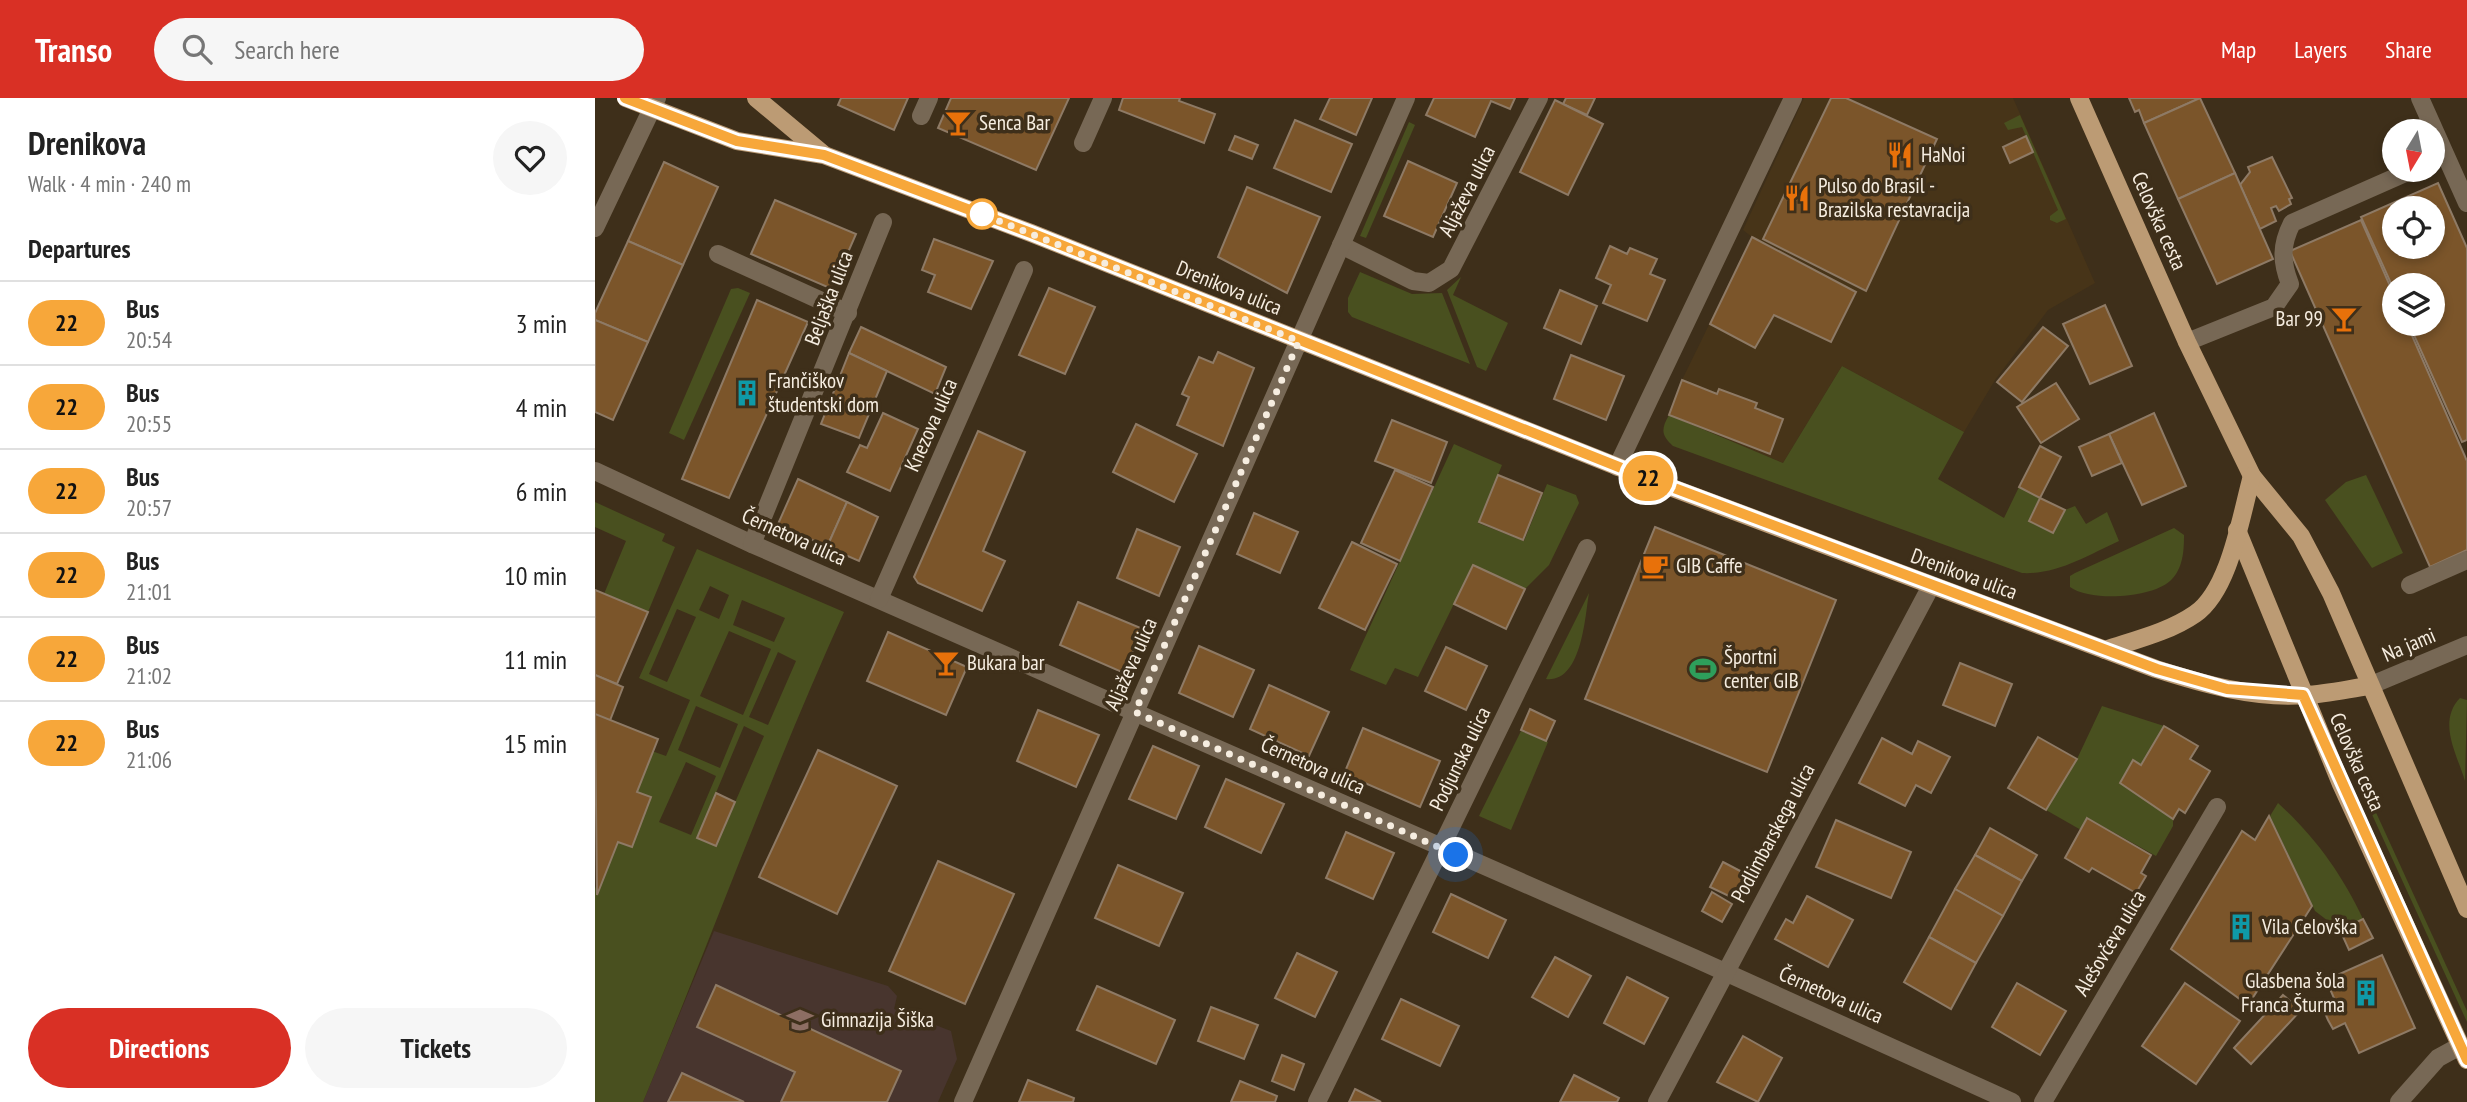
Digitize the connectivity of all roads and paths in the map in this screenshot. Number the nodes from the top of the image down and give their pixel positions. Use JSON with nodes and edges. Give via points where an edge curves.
{"nodes":[{"id":1,"x":626,"y":98,"type":"edge"},
{"id":2,"x":756,"y":98,"type":"edge"},
{"id":3,"x":929,"y":98,"type":"edge"},
{"id":4,"x":1103,"y":98,"type":"edge"},
{"id":5,"x":1406,"y":98,"type":"edge"},
{"id":6,"x":1539,"y":98,"type":"edge"},
{"id":7,"x":1793,"y":98,"type":"edge"},
{"id":8,"x":2079,"y":98,"type":"edge"},
{"id":9,"x":2420,"y":98,"type":"edge"},
{"id":10,"x":654,"y":103,"type":"edge"},
{"id":11,"x":921,"y":116,"type":"dead end"},
{"id":12,"x":2427,"y":119,"type":"edge"},
{"id":13,"x":1083,"y":144,"type":"dead end"},
{"id":14,"x":824,"y":155,"type":"junction"},
{"id":15,"x":2445,"y":168,"type":"edge"},
{"id":16,"x":2385,"y":182,"type":"edge"},
{"id":17,"x":2467,"y":203,"type":"edge"},
{"id":18,"x":883,"y":222,"type":"dead end"},
{"id":19,"x":595,"y":228,"type":"edge"},
{"id":20,"x":1341,"y":245,"type":"junction"},
{"id":21,"x":719,"y":254,"type":"dead end"},
{"id":22,"x":1024,"y":270,"type":"dead end"},
{"id":23,"x":848,"y":313,"type":"junction"},
{"id":24,"x":1299,"y":341,"type":"junction"},
{"id":25,"x":2187,"y":342,"type":"junction"},
{"id":26,"x":1617,"y":467,"type":"junction"},
{"id":27,"x":595,"y":471,"type":"edge"},
{"id":28,"x":2252,"y":476,"type":"junction"},
{"id":29,"x":2237,"y":530,"type":"junction"},
{"id":30,"x":752,"y":544,"type":"junction"},
{"id":31,"x":1587,"y":548,"type":"dead end"},
{"id":32,"x":2467,"y":559,"type":"edge"},
{"id":33,"x":2410,"y":585,"type":"dead end"},
{"id":34,"x":1931,"y":586,"type":"junction"},
{"id":35,"x":879,"y":599,"type":"junction"},
{"id":36,"x":2467,"y":645,"type":"edge"},
{"id":37,"x":2105,"y":650,"type":"junction"},
{"id":38,"x":2369,"y":687,"type":"junction"},
{"id":39,"x":2303,"y":695,"type":"junction"},
{"id":40,"x":1135,"y":712,"type":"junction"},
{"id":41,"x":2217,"y":807,"type":"dead end"},
{"id":42,"x":1442,"y":849,"type":"junction"},
{"id":43,"x":2467,"y":909,"type":"edge"},
{"id":44,"x":1725,"y":972,"type":"junction"},
{"id":45,"x":2464,"y":1053,"type":"edge"},
{"id":46,"x":963,"y":1102,"type":"edge"},
{"id":47,"x":1317,"y":1102,"type":"edge"},
{"id":48,"x":1657,"y":1102,"type":"edge"},
{"id":49,"x":2012,"y":1102,"type":"edge"},
{"id":50,"x":2043,"y":1102,"type":"edge"},
{"id":51,"x":2399,"y":1102,"type":"edge"}],
"edges":[{"from":1,"to":10,"type":"main road","name":"Drenikova ulica"},
{"from":2,"to":14,"type":"main road","name":"Drenikova ulica"},
{"from":3,"to":11,"type":"street"},
{"from":4,"to":13,"type":"street"},
{"from":5,"to":20,"type":"street","name":"Aljaževa ulica"},
{"from":6,"to":20,"type":"street","name":"Aljaževa ulica","via":[[1451,269],[1429,282],[1413,281]]},
{"from":7,"to":26,"type":"street"},
{"from":8,"to":25,"type":"main road","name":"Celovška cesta"},
{"from":9,"to":12,"type":"street"},
{"from":10,"to":14,"type":"main road","name":"Drenikova ulica","via":[[737,141]]},
{"from":10,"to":19,"type":"street"},
{"from":14,"to":24,"type":"main road","name":"Drenikova ulica"},
{"from":15,"to":17,"type":"street"},
{"from":16,"to":25,"type":"street","via":[[2292,223],[2284,239],[2282,264],[2290,284],[2274,307]]},
{"from":18,"to":23,"type":"street","name":"Beljaška ulica"},
{"from":20,"to":24,"type":"street","name":"Aljaževa ulica"},
{"from":21,"to":23,"type":"street"},
{"from":22,"to":35,"type":"street","name":"Knezova ulica"},
{"from":23,"to":30,"type":"street","name":"Beljaška ulica"},
{"from":24,"to":26,"type":"main road","name":"Drenikova ulica"},
{"from":24,"to":40,"type":"street","name":"Aljaževa ulica"},
{"from":25,"to":28,"type":"main road","name":"Celovška cesta"},
{"from":26,"to":34,"type":"main road","name":"Drenikova ulica"},
{"from":27,"to":30,"type":"street","name":"Černetova ulica"},
{"from":28,"to":29,"type":"main road"},
{"from":28,"to":38,"type":"main road","name":"Celovška cesta","via":[[2301,536],[2331,593]]},
{"from":29,"to":37,"type":"main road","via":[[2221,583],[2197,613]]},
{"from":29,"to":39,"type":"main road","name":"Celovška cesta"},
{"from":30,"to":35,"type":"street","name":"Černetova ulica"},
{"from":31,"to":42,"type":"street","name":"Podjunska ulica"},
{"from":32,"to":33,"type":"street"},
{"from":34,"to":37,"type":"main road","name":"Drenikova ulica"},
{"from":34,"to":44,"type":"street","name":"Podlimbarskega ulica"},
{"from":35,"to":40,"type":"street","name":"Černetova ulica"},
{"from":36,"to":38,"type":"street","name":"Na jami"},
{"from":37,"to":39,"type":"main road","name":"Drenikova ulica","via":[[2227,689]]},
{"from":38,"to":39,"type":"main road","name":"Drenikova ulica"},
{"from":38,"to":43,"type":"main road","name":"Celovška cesta"},
{"from":39,"to":45,"type":"main road","name":"Celovška cesta"},
{"from":40,"to":42,"type":"street","name":"Černetova ulica"},
{"from":40,"to":46,"type":"street","name":"Aljaževa ulica"},
{"from":41,"to":50,"type":"street","name":"Alešovčeva ulica"},
{"from":42,"to":44,"type":"street","name":"Černetova ulica"},
{"from":42,"to":47,"type":"street","name":"Podjunska ulica"},
{"from":44,"to":48,"type":"street","name":"Podlimbarskega ulica"},
{"from":44,"to":49,"type":"street","name":"Černetova ulica"},
{"from":45,"to":51,"type":"street","via":[[2438,1058]]}]}
